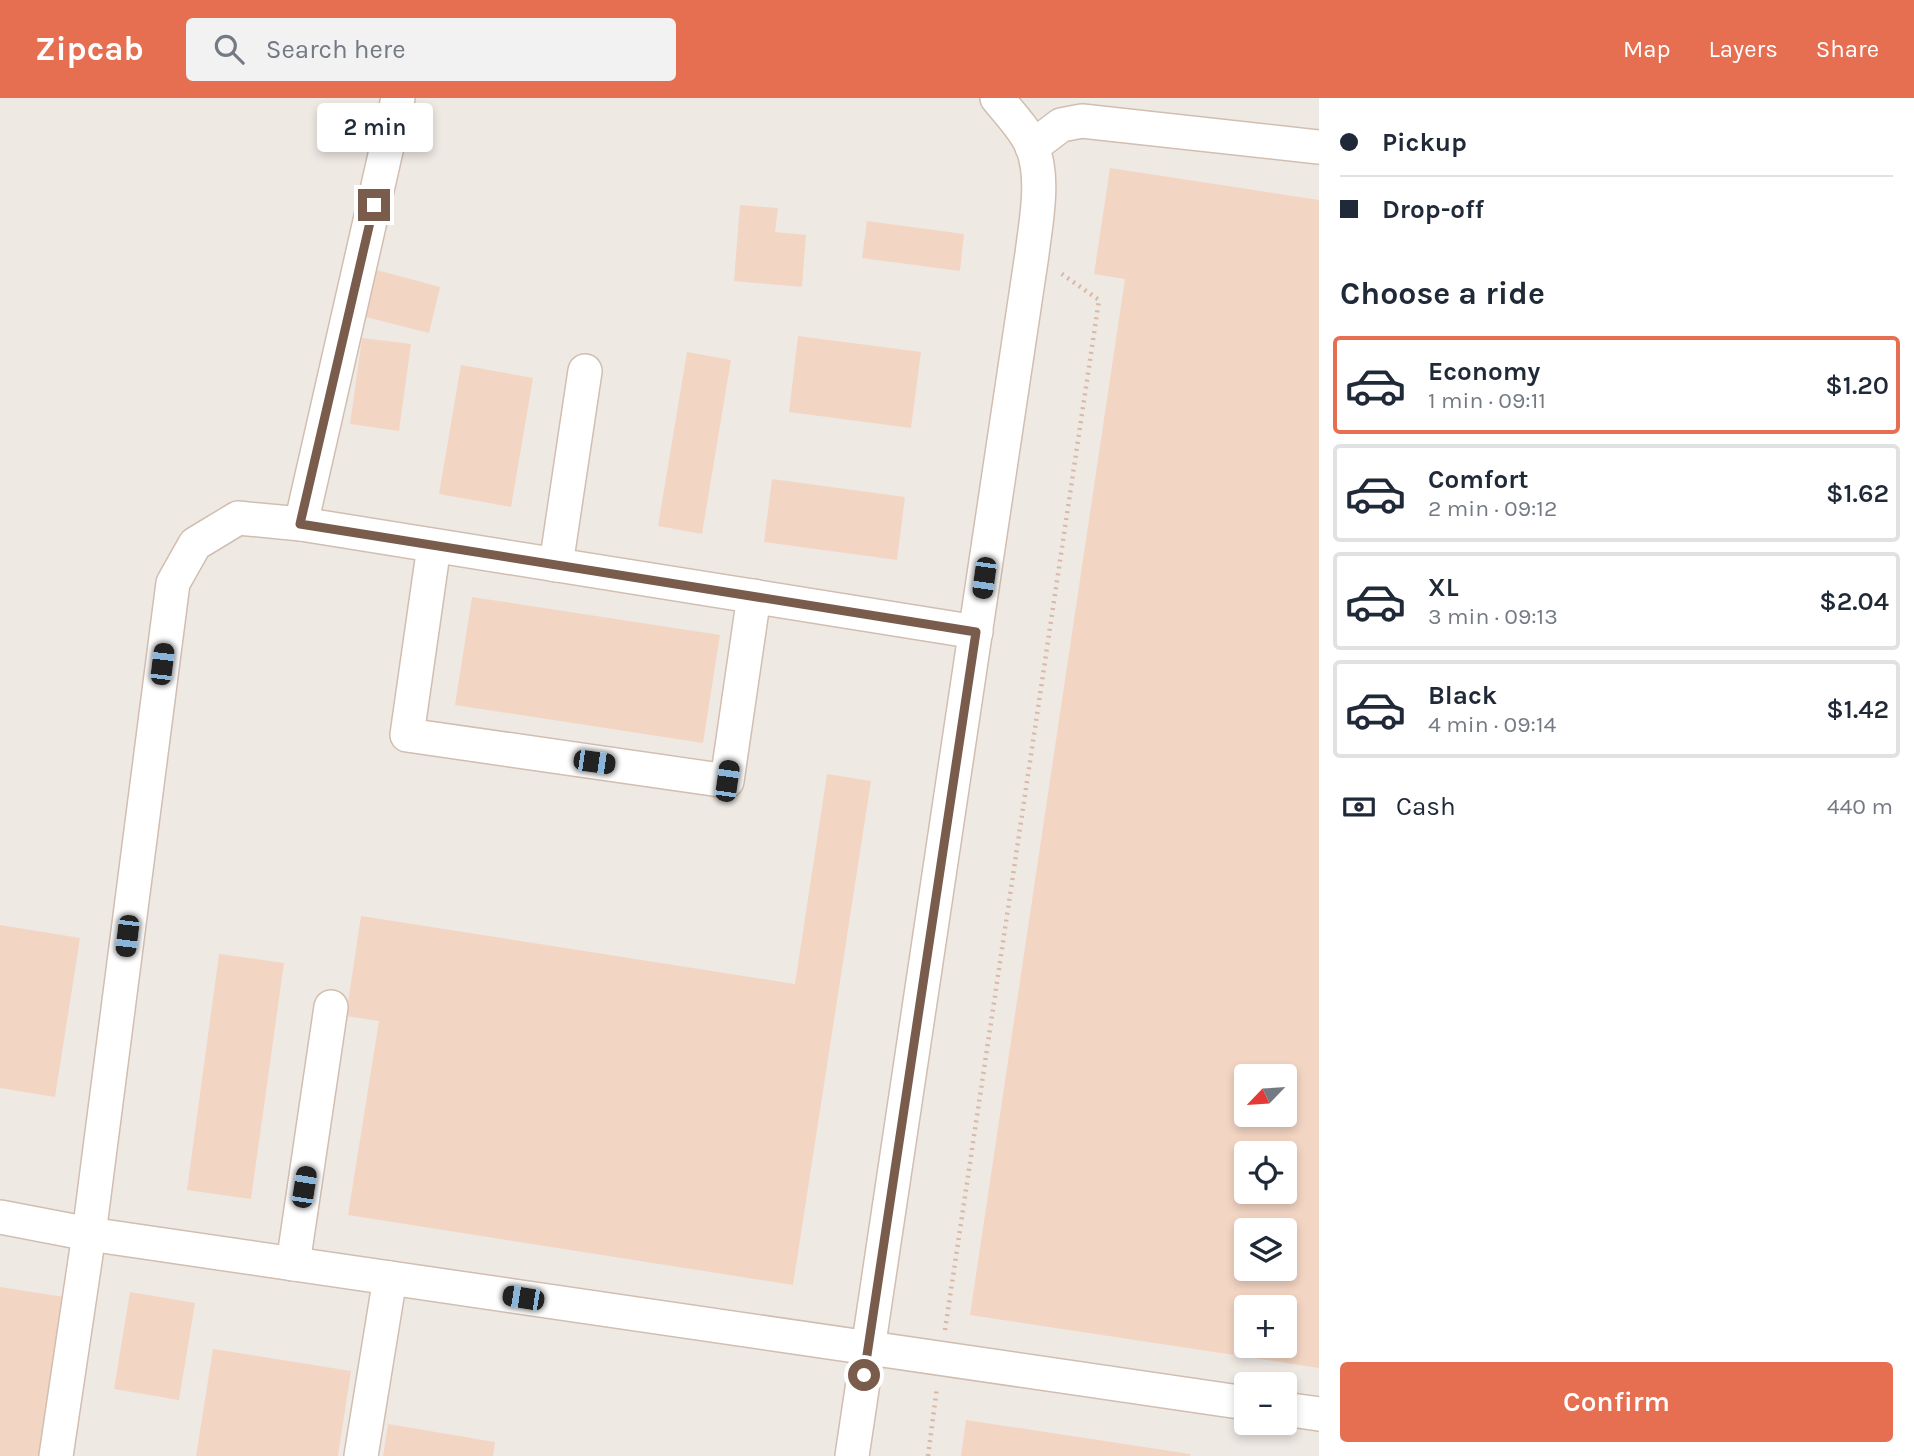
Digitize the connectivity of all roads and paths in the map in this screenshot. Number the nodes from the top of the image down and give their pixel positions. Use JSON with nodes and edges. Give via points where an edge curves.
{"nodes":[{"id":1,"x":398,"y":98,"type":"edge"},
{"id":2,"x":997,"y":98,"type":"edge"},
{"id":3,"x":1068,"y":111,"type":"edge"},
{"id":4,"x":1032,"y":147,"type":"junction"},
{"id":5,"x":1319,"y":148,"type":"edge"},
{"id":6,"x":1032,"y":254,"type":"junction"},
{"id":7,"x":585,"y":371,"type":"dead end"},
{"id":8,"x":300,"y":524,"type":"junction"},
{"id":9,"x":434,"y":546,"type":"junction"},
{"id":10,"x":556,"y":565,"type":"junction"},
{"id":11,"x":754,"y":597,"type":"junction"},
{"id":12,"x":976,"y":632,"type":"junction"},
{"id":13,"x":331,"y":1007,"type":"dead end"},
{"id":14,"x":0,"y":1217,"type":"edge"},
{"id":15,"x":89,"y":1234,"type":"junction"},
{"id":16,"x":293,"y":1264,"type":"junction"},
{"id":17,"x":390,"y":1278,"type":"junction"},
{"id":18,"x":869,"y":1348,"type":"junction"},
{"id":19,"x":941,"y":1359,"type":"junction"},
{"id":20,"x":1234,"y":1401,"type":"edge"},
{"id":21,"x":1297,"y":1411,"type":"edge"},
{"id":22,"x":1319,"y":1414,"type":"edge"},
{"id":23,"x":56,"y":1456,"type":"edge"},
{"id":24,"x":361,"y":1456,"type":"edge"},
{"id":25,"x":852,"y":1456,"type":"edge"},
{"id":26,"x":928,"y":1456,"type":"edge"}],
"edges":[{"from":1,"to":8,"type":"lane"},
{"from":2,"to":4,"type":"lane"},
{"from":3,"to":4,"type":"lane","via":[[1061,125]]},
{"from":3,"to":5,"type":"lane","via":[[1082,121]]},
{"from":4,"to":6,"type":"lane","via":[[1039,187]]},
{"from":6,"to":12,"type":"lane"},
{"from":6,"to":19,"type":"path","via":[[1099,300]]},
{"from":7,"to":10,"type":"lane"},
{"from":8,"to":9,"type":"lane"},
{"from":8,"to":15,"type":"lane","via":[[238,518],[195,544],[173,583]]},
{"from":9,"to":10,"type":"lane"},
{"from":9,"to":11,"type":"lane","via":[[407,735],[727,781]]},
{"from":10,"to":11,"type":"lane"},
{"from":11,"to":12,"type":"lane"},
{"from":12,"to":18,"type":"lane"},
{"from":13,"to":16,"type":"lane"},
{"from":14,"to":15,"type":"lane"},
{"from":15,"to":16,"type":"lane"},
{"from":15,"to":23,"type":"lane"},
{"from":16,"to":17,"type":"lane"},
{"from":17,"to":18,"type":"lane"},
{"from":17,"to":24,"type":"lane"},
{"from":18,"to":19,"type":"lane"},
{"from":18,"to":25,"type":"lane"},
{"from":19,"to":20,"type":"lane"},
{"from":19,"to":26,"type":"path"},
{"from":21,"to":22,"type":"lane"}]}
